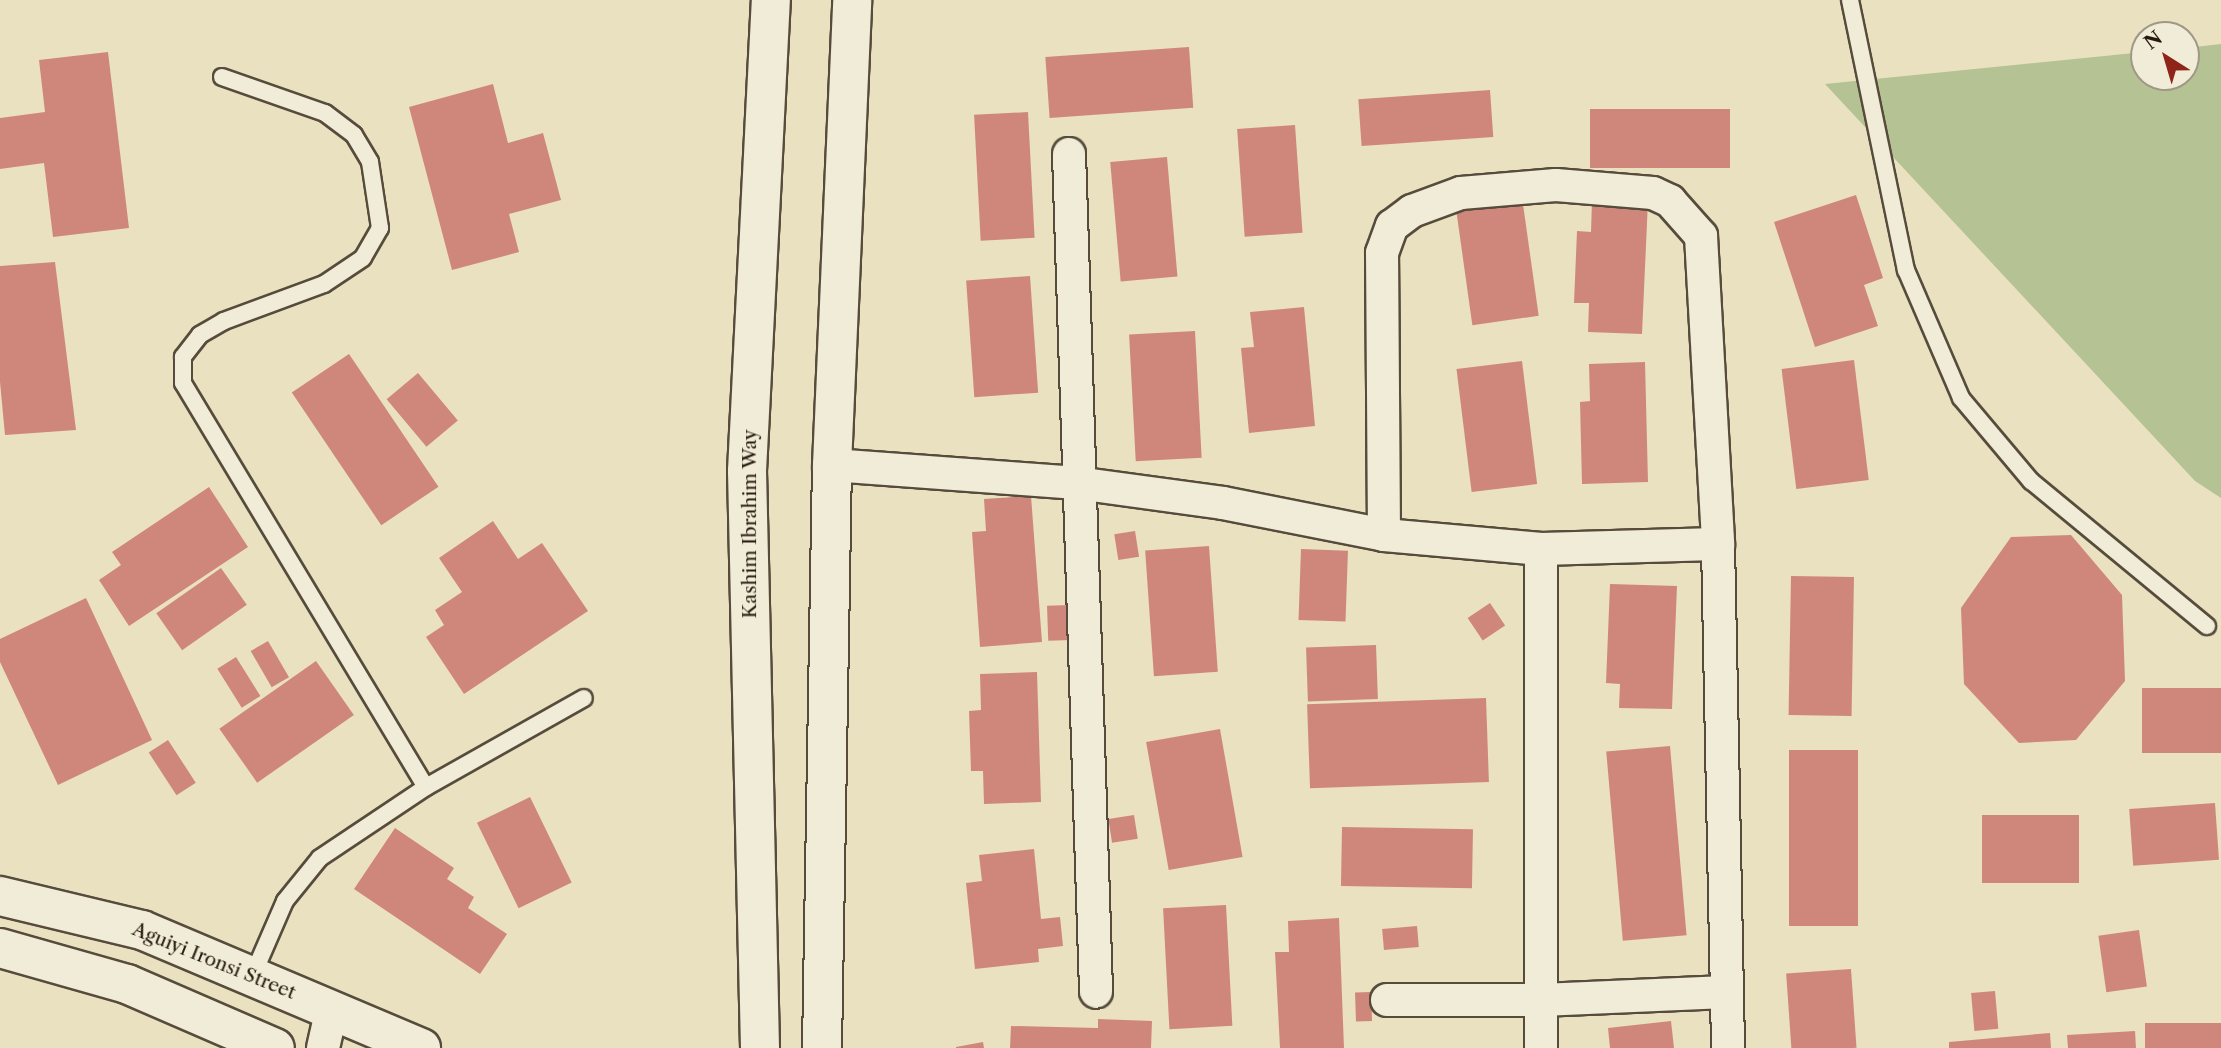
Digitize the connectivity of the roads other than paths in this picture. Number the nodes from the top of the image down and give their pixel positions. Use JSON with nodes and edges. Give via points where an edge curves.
{"nodes":[{"id":1,"x":771,"y":0,"type":"edge"},
{"id":2,"x":852,"y":0,"type":"edge"},
{"id":3,"x":1850,"y":0,"type":"edge"},
{"id":4,"x":222,"y":77,"type":"dead end"},
{"id":5,"x":1069,"y":155,"type":"dead end"},
{"id":6,"x":832,"y":465,"type":"junction"},
{"id":7,"x":1077,"y":483,"type":"junction"},
{"id":8,"x":1384,"y":535,"type":"junction"},
{"id":9,"x":1718,"y":544,"type":"junction"},
{"id":10,"x":1541,"y":549,"type":"junction"},
{"id":11,"x":2207,"y":626,"type":"dead end"},
{"id":12,"x":584,"y":698,"type":"dead end"},
{"id":13,"x":426,"y":787,"type":"junction"},
{"id":14,"x":0,"y":896,"type":"edge"},
{"id":15,"x":0,"y":948,"type":"edge"},
{"id":16,"x":252,"y":977,"type":"junction"},
{"id":17,"x":1096,"y":992,"type":"dead end"},
{"id":18,"x":1726,"y":992,"type":"junction"},
{"id":19,"x":759,"y":996,"type":"junction"},
{"id":20,"x":1387,"y":1000,"type":"dead end"},
{"id":21,"x":1541,"y":1000,"type":"junction"},
{"id":22,"x":332,"y":1008,"type":"junction"},
{"id":23,"x":275,"y":1048,"type":"edge"},
{"id":24,"x":323,"y":1048,"type":"edge"},
{"id":25,"x":421,"y":1048,"type":"edge"},
{"id":26,"x":744,"y":1048,"type":"edge"},
{"id":27,"x":760,"y":1048,"type":"edge"},
{"id":28,"x":822,"y":1048,"type":"edge"},
{"id":29,"x":1541,"y":1048,"type":"edge"},
{"id":30,"x":1728,"y":1048,"type":"edge"}],
"edges":[{"from":1,"to":19,"type":"main road","name":"Kashim Ibrahim Way","via":[[747,471]]},
{"from":2,"to":6,"type":"main road"},
{"from":3,"to":11,"type":"lane","via":[[1906,270],[1961,398],[2031,481]]},
{"from":4,"to":13,"type":"lane","via":[[325,113],[354,135],[370,162],[380,229],[363,258],[324,284],[224,320],[200,335],[183,357],[183,383]]},
{"from":5,"to":7,"type":"street"},
{"from":6,"to":7,"type":"street"},
{"from":6,"to":28,"type":"main road"},
{"from":7,"to":8,"type":"street","via":[[1223,503]]},
{"from":7,"to":17,"type":"street"},
{"from":8,"to":9,"type":"street","via":[[1382,253],[1392,226],[1412,211],[1461,193],[1556,185],[1653,192],[1670,201],[1701,236]]},
{"from":8,"to":10,"type":"street"},
{"from":9,"to":10,"type":"street"},
{"from":9,"to":18,"type":"street"},
{"from":10,"to":21,"type":"street"},
{"from":12,"to":13,"type":"lane"},
{"from":13,"to":16,"type":"lane","via":[[320,858],[285,901]]},
{"from":14,"to":16,"type":"main road","name":"Aguiyi Ironsi Street","via":[[142,930]]},
{"from":15,"to":23,"type":"main road","via":[[127,984]]},
{"from":16,"to":22,"type":"main road","name":"Aguiyi Ironsi Street"},
{"from":18,"to":21,"type":"street"},
{"from":18,"to":30,"type":"street"},
{"from":19,"to":26,"type":"main road"},
{"from":19,"to":27,"type":"main road","name":"Kashim Ibrahim Way"},
{"from":20,"to":21,"type":"street"},
{"from":21,"to":29,"type":"street"},
{"from":22,"to":24,"type":"street"},
{"from":22,"to":25,"type":"main road","name":"Aguiyi Ironsi Street"}]}
